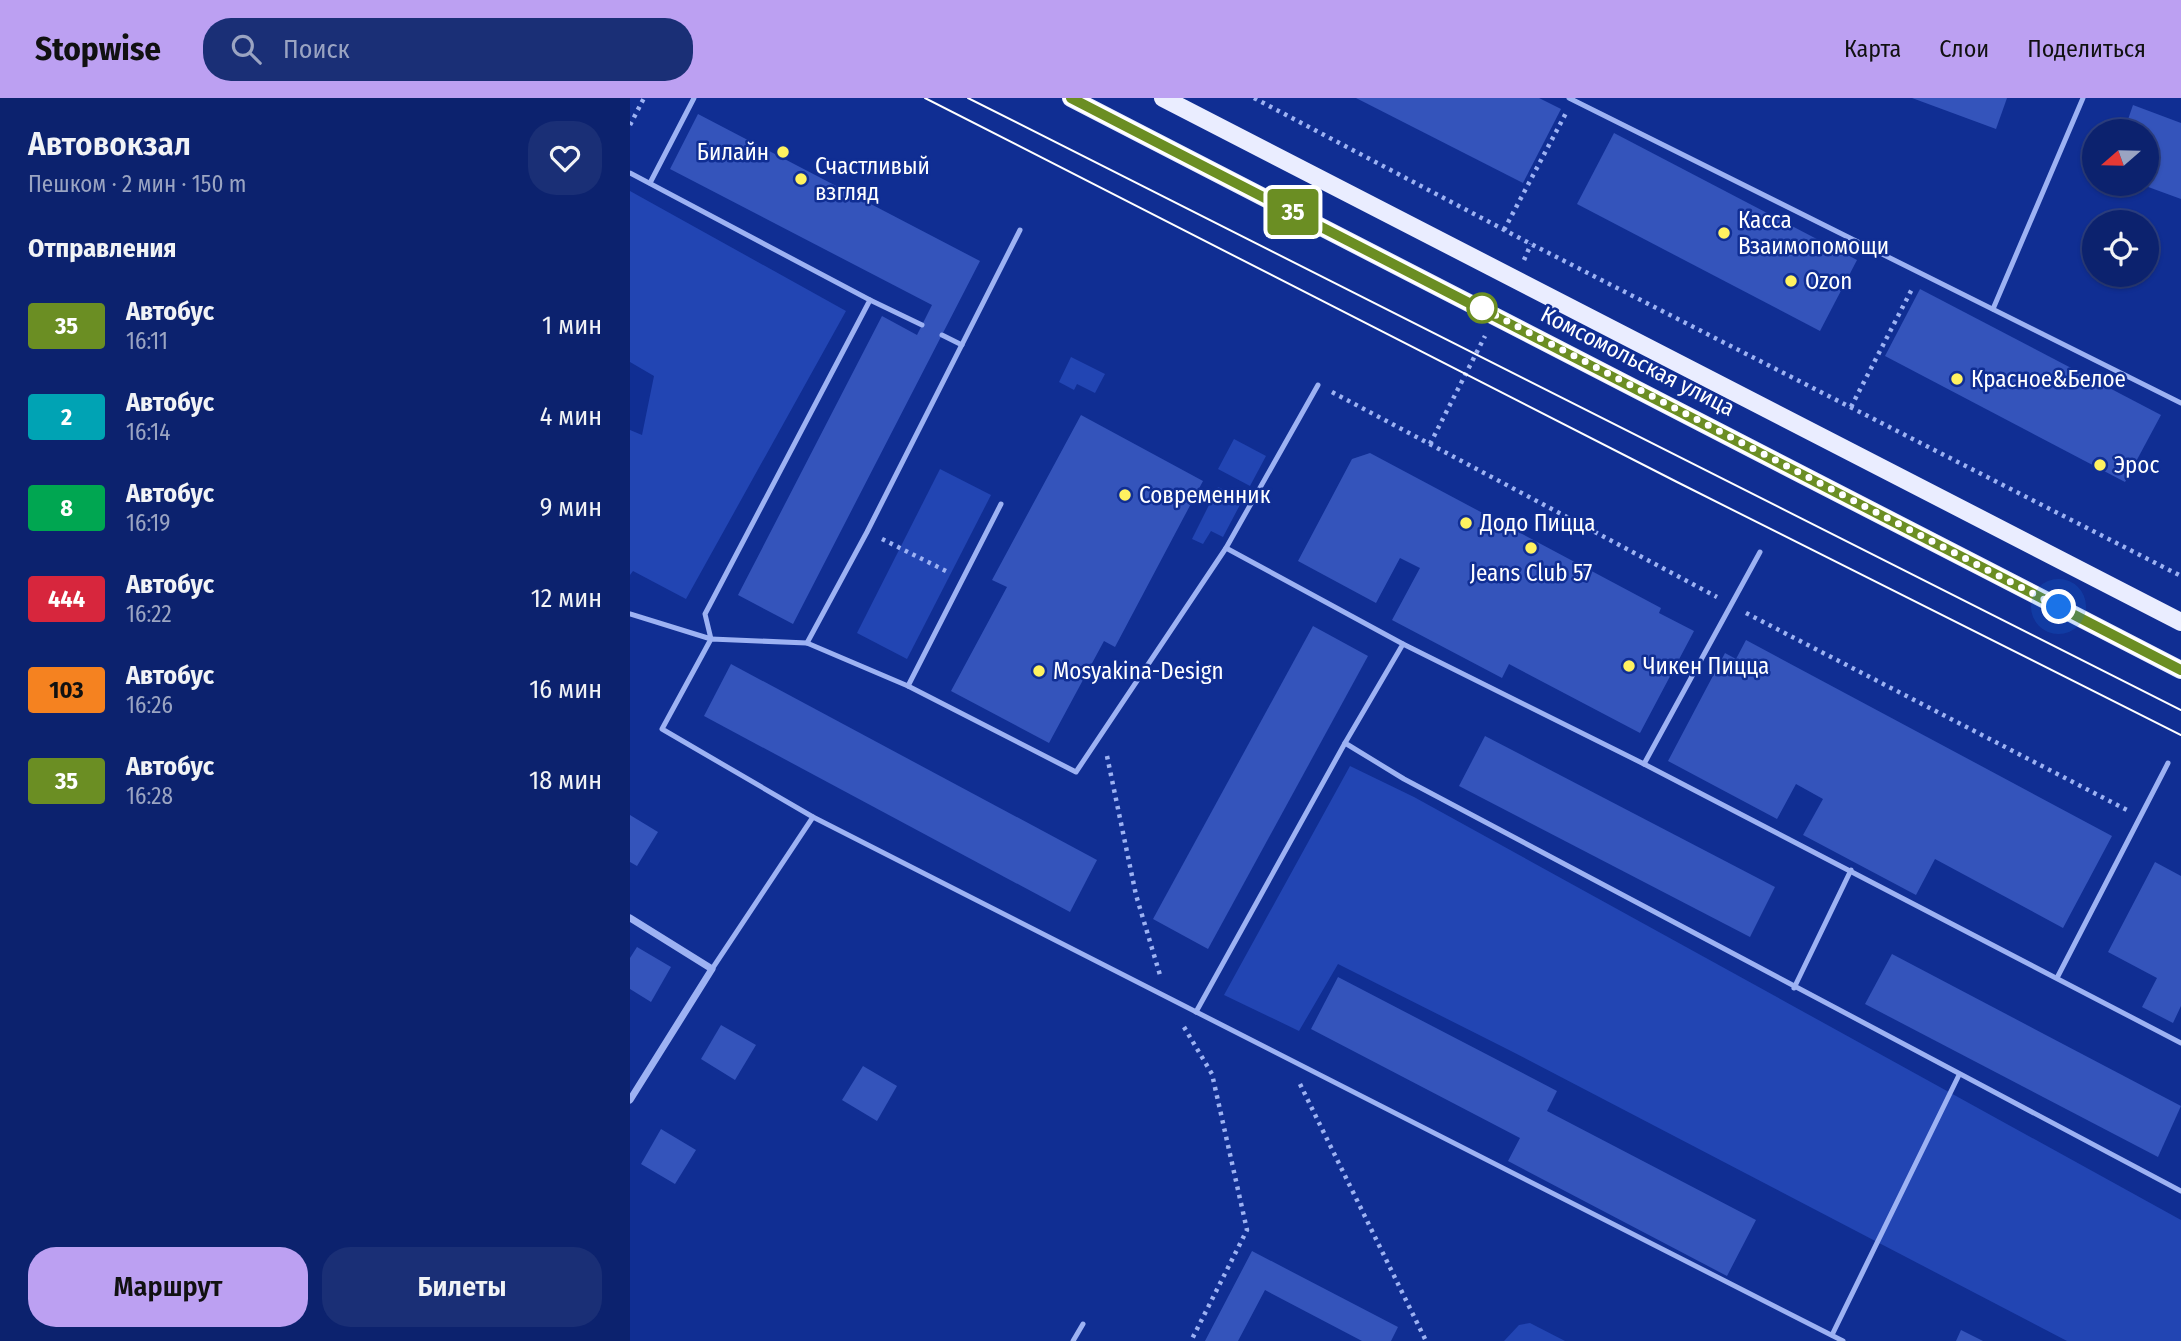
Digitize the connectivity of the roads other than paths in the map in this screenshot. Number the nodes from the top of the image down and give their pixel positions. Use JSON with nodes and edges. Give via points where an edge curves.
{"nodes":[{"id":1,"x":694,"y":98,"type":"edge"},
{"id":2,"x":1071,"y":98,"type":"edge"},
{"id":3,"x":1163,"y":98,"type":"edge"},
{"id":4,"x":2083,"y":98,"type":"edge"},
{"id":5,"x":1571,"y":99,"type":"edge"},
{"id":6,"x":630,"y":173,"type":"edge"},
{"id":7,"x":650,"y":183,"type":"junction"},
{"id":8,"x":1020,"y":230,"type":"dead end"},
{"id":9,"x":870,"y":300,"type":"junction"},
{"id":10,"x":1993,"y":309,"type":"junction"},
{"id":11,"x":922,"y":326,"type":"dead end"},
{"id":12,"x":942,"y":335,"type":"dead end"},
{"id":13,"x":962,"y":345,"type":"junction"},
{"id":14,"x":1318,"y":385,"type":"road end"},
{"id":15,"x":2181,"y":403,"type":"edge"},
{"id":16,"x":1001,"y":504,"type":"dead end"},
{"id":17,"x":1226,"y":548,"type":"junction"},
{"id":18,"x":1760,"y":552,"type":"dead end"},
{"id":19,"x":630,"y":614,"type":"edge"},
{"id":20,"x":2181,"y":622,"type":"edge"},
{"id":21,"x":711,"y":639,"type":"junction"},
{"id":22,"x":807,"y":643,"type":"junction"},
{"id":23,"x":1403,"y":644,"type":"junction"},
{"id":24,"x":2181,"y":670,"type":"edge"},
{"id":25,"x":908,"y":686,"type":"junction"},
{"id":26,"x":1345,"y":743,"type":"junction"},
{"id":27,"x":2168,"y":763,"type":"dead end"},
{"id":28,"x":1644,"y":764,"type":"junction"},
{"id":29,"x":813,"y":817,"type":"junction"},
{"id":30,"x":1851,"y":870,"type":"junction"},
{"id":31,"x":630,"y":918,"type":"edge"},
{"id":32,"x":712,"y":969,"type":"junction"},
{"id":33,"x":2058,"y":976,"type":"junction"},
{"id":34,"x":1794,"y":988,"type":"junction"},
{"id":35,"x":1196,"y":1012,"type":"junction"},
{"id":36,"x":2181,"y":1043,"type":"edge"},
{"id":37,"x":1959,"y":1075,"type":"junction"},
{"id":38,"x":630,"y":1100,"type":"edge"},
{"id":39,"x":2181,"y":1191,"type":"edge"},
{"id":40,"x":1083,"y":1324,"type":"dead end"},
{"id":41,"x":1832,"y":1335,"type":"junction"},
{"id":42,"x":1073,"y":1341,"type":"edge"},
{"id":43,"x":1843,"y":1341,"type":"edge"}],
"edges":[{"from":1,"to":7,"type":"lane"},
{"from":2,"to":24,"type":"main road","name":"Комсомольская улица"},
{"from":3,"to":20,"type":"main road","name":"Комсомольская улица"},
{"from":4,"to":10,"type":"lane"},
{"from":5,"to":10,"type":"lane"},
{"from":6,"to":7,"type":"lane"},
{"from":7,"to":9,"type":"lane"},
{"from":8,"to":13,"type":"lane"},
{"from":9,"to":11,"type":"lane"},
{"from":9,"to":21,"type":"lane","via":[[705,614]]},
{"from":10,"to":15,"type":"lane"},
{"from":12,"to":13,"type":"lane"},
{"from":13,"to":22,"type":"lane"},
{"from":14,"to":17,"type":"lane"},
{"from":16,"to":25,"type":"lane"},
{"from":17,"to":23,"type":"lane"},
{"from":17,"to":25,"type":"lane","via":[[1076,772]]},
{"from":18,"to":28,"type":"lane"},
{"from":19,"to":21,"type":"lane"},
{"from":21,"to":22,"type":"lane"},
{"from":21,"to":29,"type":"lane","via":[[663,729]]},
{"from":22,"to":25,"type":"lane"},
{"from":23,"to":26,"type":"lane"},
{"from":23,"to":28,"type":"lane"},
{"from":26,"to":34,"type":"lane"},
{"from":26,"to":35,"type":"lane"},
{"from":27,"to":33,"type":"lane"},
{"from":28,"to":30,"type":"lane"},
{"from":29,"to":32,"type":"lane"},
{"from":29,"to":35,"type":"lane"},
{"from":30,"to":33,"type":"lane"},
{"from":30,"to":34,"type":"lane"},
{"from":31,"to":32,"type":"street"},
{"from":32,"to":38,"type":"street"},
{"from":33,"to":36,"type":"lane"},
{"from":34,"to":37,"type":"lane"},
{"from":35,"to":41,"type":"lane"},
{"from":37,"to":39,"type":"lane"},
{"from":37,"to":41,"type":"lane"},
{"from":40,"to":42,"type":"lane"},
{"from":41,"to":43,"type":"lane"}]}
